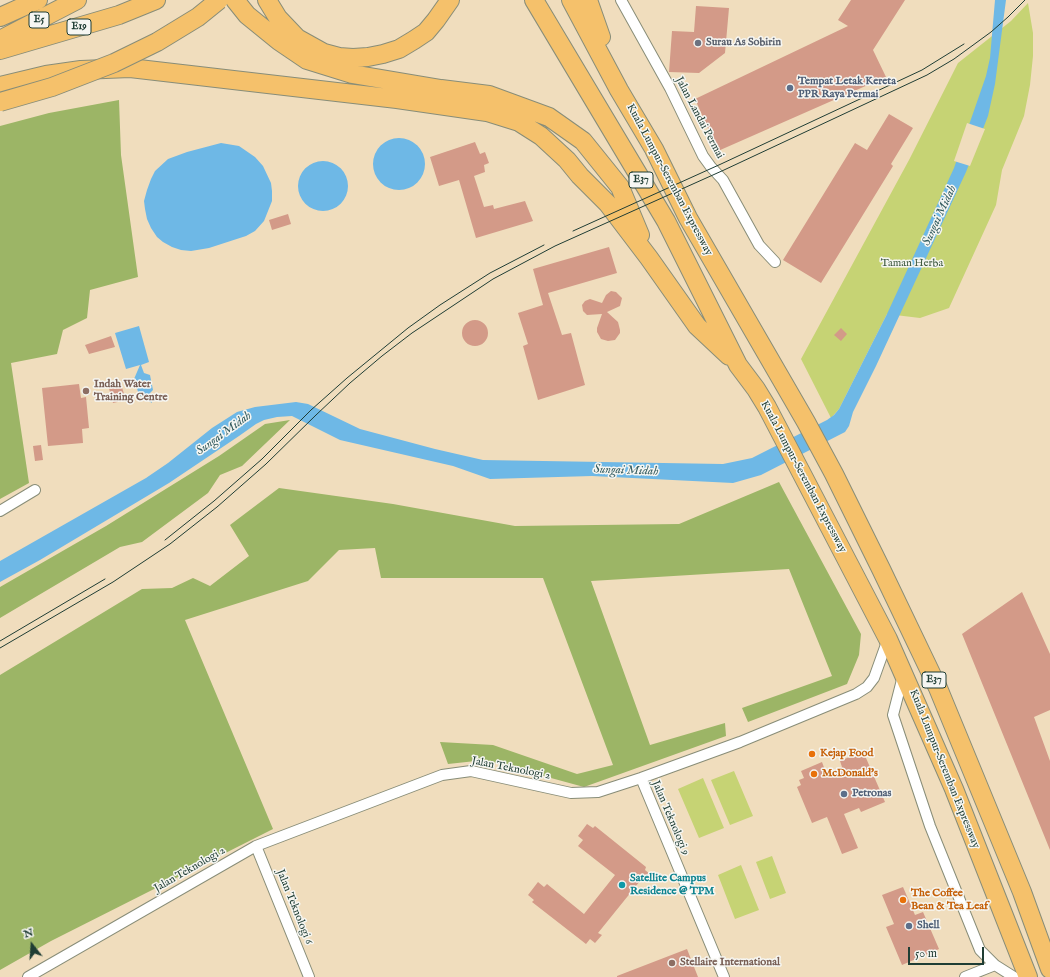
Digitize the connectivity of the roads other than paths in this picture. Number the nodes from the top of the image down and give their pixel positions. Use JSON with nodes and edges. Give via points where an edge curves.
{"nodes":[{"id":1,"x":38,"y":0,"type":"edge"},
{"id":2,"x":77,"y":0,"type":"edge"},
{"id":3,"x":156,"y":0,"type":"edge"},
{"id":4,"x":219,"y":0,"type":"edge"},
{"id":5,"x":234,"y":0,"type":"edge"},
{"id":6,"x":267,"y":0,"type":"edge"},
{"id":7,"x":450,"y":0,"type":"edge"},
{"id":8,"x":534,"y":0,"type":"edge"},
{"id":9,"x":571,"y":0,"type":"edge"},
{"id":10,"x":588,"y":0,"type":"edge"},
{"id":11,"x":621,"y":0,"type":"edge"},
{"id":12,"x":7,"y":11,"type":"edge"},
{"id":13,"x":0,"y":40,"type":"edge"},
{"id":14,"x":0,"y":50,"type":"edge"},
{"id":15,"x":0,"y":86,"type":"edge"},
{"id":16,"x":619,"y":90,"type":"junction"},
{"id":17,"x":0,"y":102,"type":"edge"},
{"id":18,"x":649,"y":258,"type":"junction"},
{"id":19,"x":775,"y":262,"type":"dead end"},
{"id":20,"x":738,"y":365,"type":"junction"},
{"id":21,"x":36,"y":490,"type":"dead end"},
{"id":22,"x":0,"y":511,"type":"edge"},
{"id":23,"x":888,"y":639,"type":"junction"},
{"id":24,"x":904,"y":672,"type":"junction"},
{"id":25,"x":640,"y":778,"type":"junction"},
{"id":26,"x":256,"y":846,"type":"junction"},
{"id":27,"x":1022,"y":892,"type":"junction"},
{"id":28,"x":1050,"y":932,"type":"edge"},
{"id":29,"x":995,"y":965,"type":"junction"},
{"id":30,"x":1050,"y":969,"type":"edge"},
{"id":31,"x":28,"y":977,"type":"edge"},
{"id":32,"x":309,"y":977,"type":"edge"},
{"id":33,"x":724,"y":977,"type":"edge"},
{"id":34,"x":965,"y":977,"type":"edge"},
{"id":35,"x":1014,"y":977,"type":"edge"},
{"id":36,"x":1028,"y":977,"type":"edge"}],
"edges":[{"from":1,"to":12,"type":"highway","number":"E5"},
{"from":2,"to":13,"type":"highway","number":"E5"},
{"from":3,"to":14,"type":"highway","number":"E19","via":[[119,15]]},
{"from":4,"to":17,"type":"highway","bridge":true,"via":[[198,17],[157,42],[114,63],[52,87]]},
{"from":5,"to":18,"type":"highway","via":[[252,19],[307,60],[352,74],[489,95],[549,117],[583,141],[620,187]]},
{"from":6,"to":7,"type":"highway","via":[[278,18],[302,42],[324,53],[353,58],[383,54],[414,40],[426,32]]},
{"from":8,"to":20,"type":"highway","name":"Kuala Lumpur–Seremban Expressway","number":"E37","via":[[666,221]]},
{"from":9,"to":16,"type":"highway","name":"Kuala Lumpur–Seremban Expressway","number":"E37"},
{"from":10,"to":16,"type":"highway"},
{"from":11,"to":19,"type":"street","name":"Jalan Landai Permai","via":[[670,88],[703,156],[723,180],[759,245]]},
{"from":15,"to":18,"type":"highway","via":[[81,70],[130,68],[487,112],[519,122],[541,136],[608,204]]},
{"from":16,"to":27,"type":"highway","name":"Kuala Lumpur–Seremban Expressway","number":"E37","via":[[654,149],[688,218],[834,474],[935,682]]},
{"from":18,"to":20,"type":"highway","via":[[697,326]]},
{"from":20,"to":23,"type":"highway","name":"Kuala Lumpur–Seremban Expressway","number":"E37","via":[[767,407]]},
{"from":21,"to":22,"type":"street"},
{"from":23,"to":24,"type":"highway","name":"Kuala Lumpur–Seremban Expressway","number":"E37"},
{"from":23,"to":25,"type":"street","name":"Jalan Teknologi 2","via":[[874,678],[867,687],[856,694],[740,742]]},
{"from":24,"to":29,"type":"street","via":[[893,716],[930,826],[980,950]]},
{"from":24,"to":36,"type":"highway","name":"Kuala Lumpur–Seremban Expressway","number":"E37","via":[[954,789]]},
{"from":25,"to":26,"type":"street","name":"Jalan Teknologi 2","via":[[598,792],[571,793],[471,771],[442,775]]},
{"from":25,"to":33,"type":"street","name":"Jalan Teknologi 9"},
{"from":26,"to":31,"type":"street","name":"Jalan Teknologi 2"},
{"from":26,"to":32,"type":"street","name":"Jalan Teknologi 6"},
{"from":27,"to":28,"type":"highway","via":[[1043,916]]},
{"from":27,"to":30,"type":"highway","name":"Kuala Lumpur–Seremban Expressway","number":"E37"},
{"from":29,"to":34,"type":"street"},
{"from":29,"to":35,"type":"street"}]}
